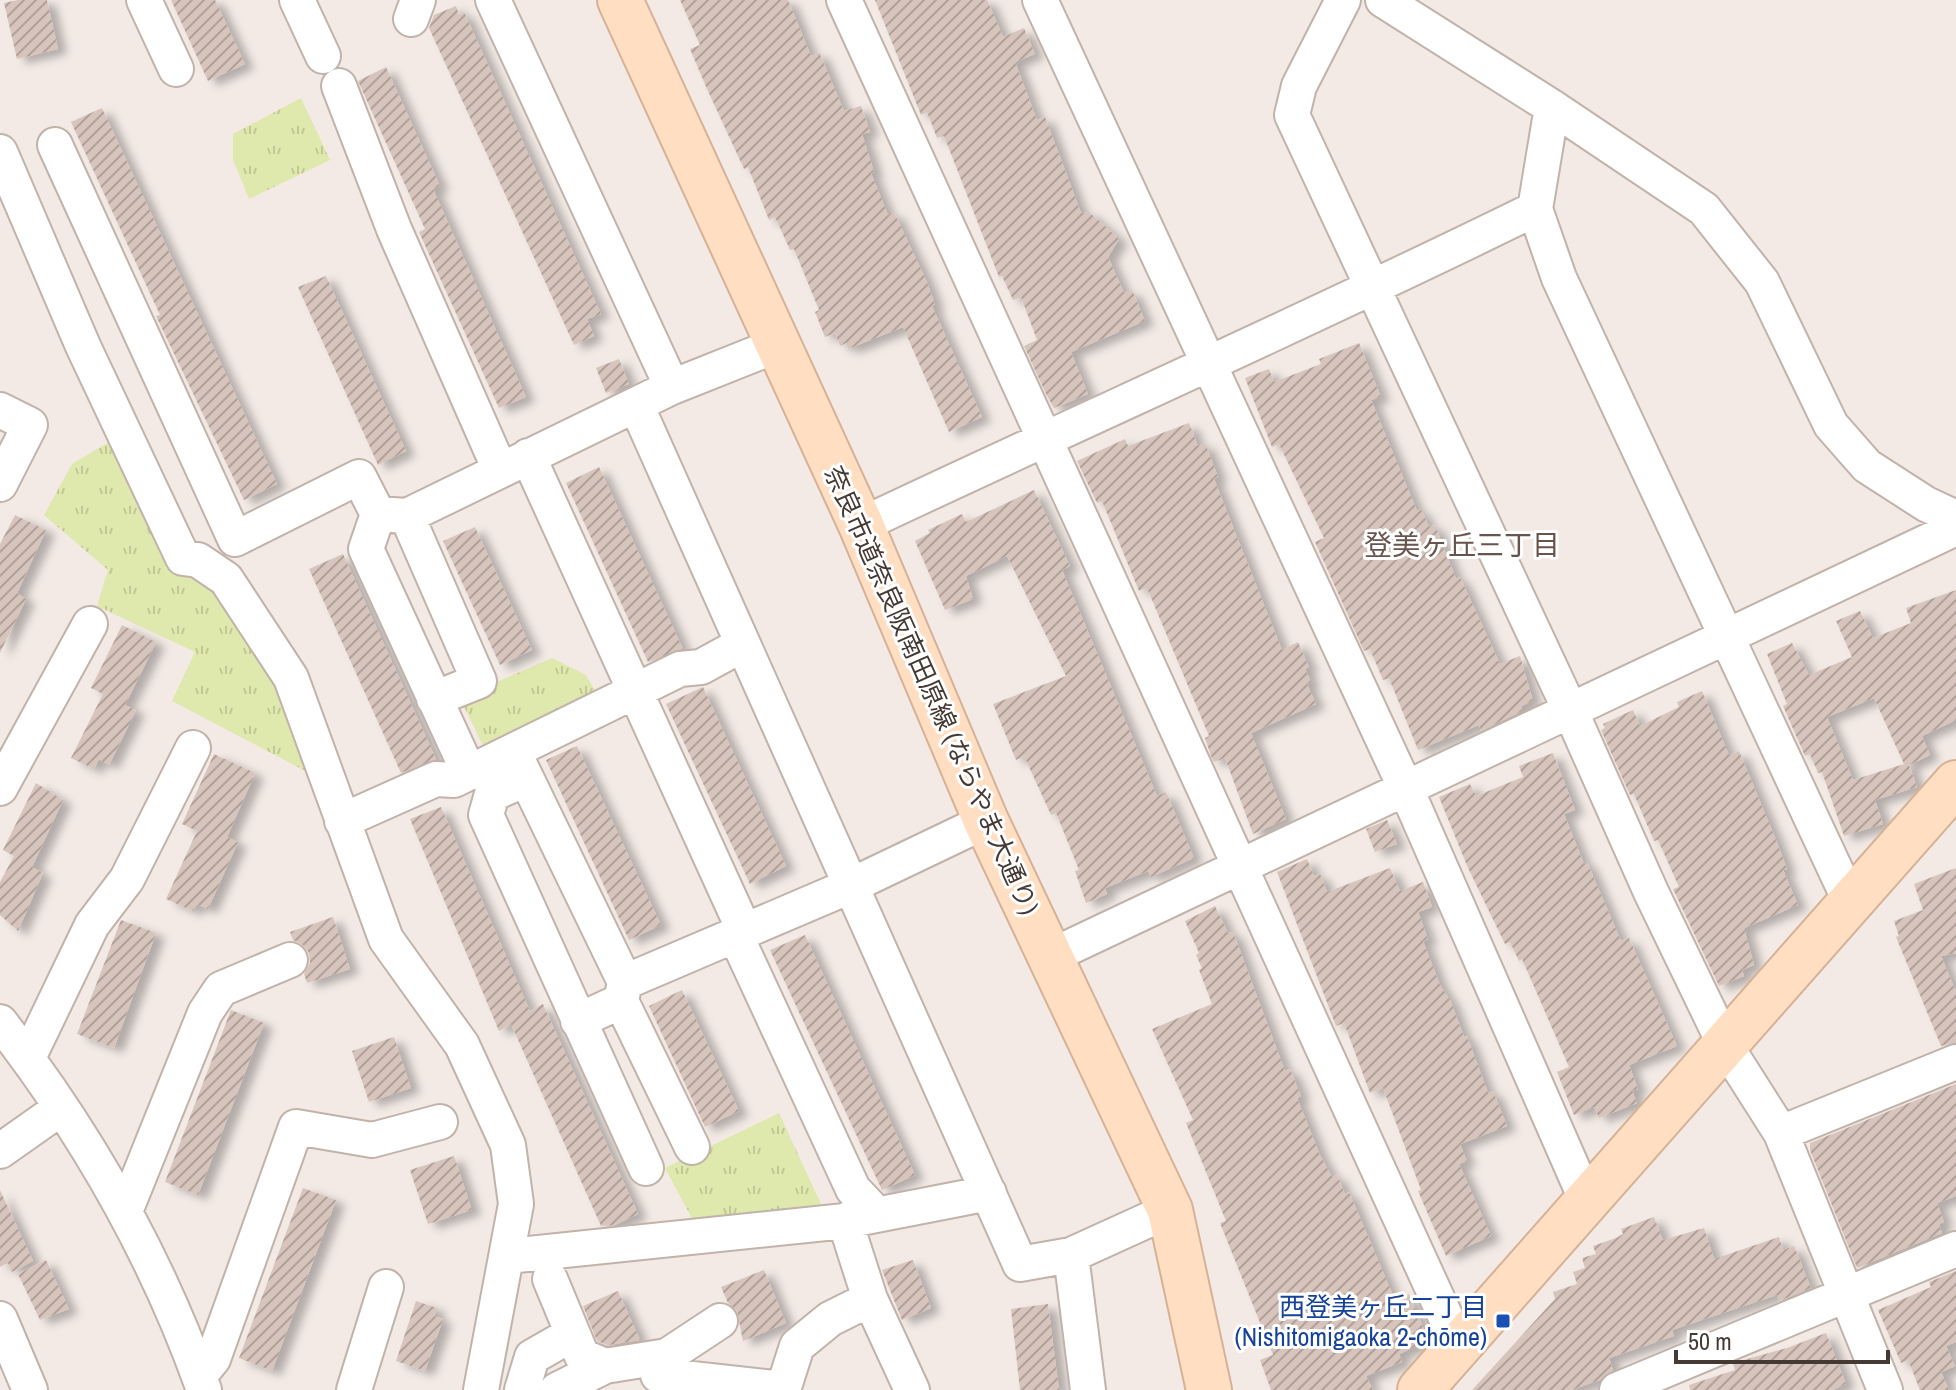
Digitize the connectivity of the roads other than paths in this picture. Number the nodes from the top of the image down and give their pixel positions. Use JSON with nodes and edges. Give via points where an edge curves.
{"nodes":[{"id":1,"x":144,"y":0,"type":"edge"},
{"id":2,"x":297,"y":0,"type":"edge"},
{"id":3,"x":493,"y":0,"type":"edge"},
{"id":4,"x":620,"y":0,"type":"edge"},
{"id":5,"x":844,"y":0,"type":"edge"},
{"id":6,"x":1040,"y":0,"type":"edge"},
{"id":7,"x":1343,"y":0,"type":"edge"},
{"id":8,"x":1383,"y":0,"type":"edge"},
{"id":9,"x":323,"y":56,"type":"dead end"},
{"id":10,"x":176,"y":69,"type":"dead end"},
{"id":11,"x":339,"y":86,"type":"dead end"},
{"id":12,"x":1552,"y":107,"type":"junction"},
{"id":13,"x":55,"y":145,"type":"dead end"},
{"id":14,"x":0,"y":152,"type":"edge"},
{"id":15,"x":1535,"y":209,"type":"junction"},
{"id":16,"x":1374,"y":289,"type":"junction"},
{"id":17,"x":780,"y":344,"type":"junction"},
{"id":18,"x":1207,"y":364,"type":"junction"},
{"id":19,"x":672,"y":387,"type":"junction"},
{"id":20,"x":637,"y":407,"type":"junction"},
{"id":21,"x":0,"y":410,"type":"edge"},
{"id":22,"x":1043,"y":437,"type":"junction"},
{"id":23,"x":514,"y":463,"type":"junction"},
{"id":24,"x":0,"y":484,"type":"edge"},
{"id":25,"x":393,"y":515,"type":"junction"},
{"id":26,"x":1956,"y":518,"type":"edge"},
{"id":27,"x":861,"y":525,"type":"junction"},
{"id":28,"x":1956,"y":528,"type":"edge"},
{"id":29,"x":90,"y":624,"type":"dead end"},
{"id":30,"x":1729,"y":634,"type":"junction"},
{"id":31,"x":743,"y":644,"type":"junction"},
{"id":32,"x":634,"y":692,"type":"junction"},
{"id":33,"x":434,"y":699,"type":"junction"},
{"id":34,"x":1570,"y":710,"type":"junction"},
{"id":35,"x":193,"y":748,"type":"dead end"},
{"id":36,"x":520,"y":765,"type":"junction"},
{"id":37,"x":462,"y":777,"type":"junction"},
{"id":38,"x":1956,"y":783,"type":"edge"},
{"id":39,"x":0,"y":788,"type":"edge"},
{"id":40,"x":1406,"y":789,"type":"junction"},
{"id":41,"x":486,"y":815,"type":"junction"},
{"id":42,"x":342,"y":821,"type":"junction"},
{"id":43,"x":986,"y":821,"type":"junction"},
{"id":44,"x":1240,"y":866,"type":"junction"},
{"id":45,"x":850,"y":886,"type":"junction"},
{"id":46,"x":1851,"y":903,"type":"junction"},
{"id":47,"x":740,"y":932,"type":"junction"},
{"id":48,"x":1049,"y":957,"type":"junction"},
{"id":49,"x":290,"y":960,"type":"dead end"},
{"id":50,"x":623,"y":992,"type":"junction"},
{"id":51,"x":578,"y":1021,"type":"junction"},
{"id":52,"x":0,"y":1022,"type":"edge"},
{"id":53,"x":1725,"y":1045,"type":"junction"},
{"id":54,"x":28,"y":1058,"type":"junction"},
{"id":55,"x":1956,"y":1062,"type":"edge"},
{"id":56,"x":61,"y":1108,"type":"junction"},
{"id":57,"x":439,"y":1119,"type":"dead end"},
{"id":58,"x":1781,"y":1133,"type":"junction"},
{"id":59,"x":692,"y":1147,"type":"dead end"},
{"id":60,"x":0,"y":1151,"type":"edge"},
{"id":61,"x":646,"y":1168,"type":"dead end"},
{"id":62,"x":989,"y":1193,"type":"junction"},
{"id":63,"x":1586,"y":1199,"type":"junction"},
{"id":64,"x":126,"y":1209,"type":"junction"},
{"id":65,"x":1170,"y":1210,"type":"junction"},
{"id":66,"x":845,"y":1221,"type":"junction"},
{"id":67,"x":1956,"y":1249,"type":"edge"},
{"id":68,"x":1071,"y":1255,"type":"junction"},
{"id":69,"x":508,"y":1256,"type":"junction"},
{"id":70,"x":550,"y":1279,"type":"dead end"},
{"id":71,"x":386,"y":1287,"type":"dead end"},
{"id":72,"x":1847,"y":1295,"type":"junction"},
{"id":73,"x":870,"y":1299,"type":"junction"},
{"id":74,"x":0,"y":1319,"type":"edge"},
{"id":75,"x":572,"y":1334,"type":"junction"},
{"id":76,"x":1458,"y":1344,"type":"junction"},
{"id":77,"x":667,"y":1356,"type":"junction"},
{"id":78,"x":605,"y":1366,"type":"junction"},
{"id":79,"x":202,"y":1383,"type":"edge"},
{"id":80,"x":733,"y":1384,"type":"junction"},
{"id":81,"x":30,"y":1390,"type":"edge"},
{"id":82,"x":354,"y":1390,"type":"edge"},
{"id":83,"x":481,"y":1390,"type":"edge"},
{"id":84,"x":522,"y":1390,"type":"edge"},
{"id":85,"x":557,"y":1390,"type":"edge"},
{"id":86,"x":651,"y":1390,"type":"edge"},
{"id":87,"x":674,"y":1390,"type":"edge"},
{"id":88,"x":783,"y":1390,"type":"edge"},
{"id":89,"x":912,"y":1390,"type":"edge"},
{"id":90,"x":1088,"y":1390,"type":"edge"},
{"id":91,"x":1209,"y":1390,"type":"edge"},
{"id":92,"x":1420,"y":1390,"type":"edge"},
{"id":93,"x":1617,"y":1390,"type":"edge"},
{"id":94,"x":1885,"y":1390,"type":"edge"}],
"edges":[{"from":1,"to":10,"type":"street"},
{"from":2,"to":9,"type":"street"},
{"from":3,"to":19,"type":"street"},
{"from":4,"to":17,"type":"street","name":"奈良市道奈良阪南田原線 (ならやま大通り)"},
{"from":5,"to":22,"type":"street"},
{"from":6,"to":18,"type":"street"},
{"from":7,"to":16,"type":"street","via":[[1299,86],[1292,115]]},
{"from":8,"to":12,"type":"street"},
{"from":11,"to":23,"type":"street","via":[[394,229]]},
{"from":12,"to":15,"type":"street"},
{"from":12,"to":26,"type":"street","via":[[1704,209],[1762,282],[1831,425],[1867,466]]},
{"from":13,"to":25,"type":"street","via":[[235,539],[359,477]]},
{"from":14,"to":42,"type":"street","via":[[83,346],[183,558],[198,560],[226,579],[291,678]]},
{"from":15,"to":16,"type":"street"},
{"from":15,"to":30,"type":"street","via":[[1559,278]]},
{"from":16,"to":18,"type":"street"},
{"from":16,"to":34,"type":"street"},
{"from":17,"to":19,"type":"street"},
{"from":17,"to":27,"type":"street","name":"奈良市道奈良阪南田原線 (ならやま大通り)"},
{"from":18,"to":22,"type":"street"},
{"from":18,"to":40,"type":"street"},
{"from":19,"to":20,"type":"street"},
{"from":20,"to":23,"type":"street"},
{"from":20,"to":31,"type":"street"},
{"from":21,"to":24,"type":"street","via":[[30,425]]},
{"from":22,"to":27,"type":"street"},
{"from":22,"to":44,"type":"street"},
{"from":23,"to":25,"type":"street"},
{"from":23,"to":32,"type":"street"},
{"from":25,"to":33,"type":"street","via":[[366,549]]},
{"from":25,"to":33,"type":"street","via":[[479,681]]},
{"from":27,"to":43,"type":"street","name":"奈良市道奈良阪南田原線 (ならやま大通り)"},
{"from":28,"to":30,"type":"street"},
{"from":29,"to":39,"type":"street"},
{"from":30,"to":34,"type":"street"},
{"from":30,"to":46,"type":"street"},
{"from":31,"to":32,"type":"street","via":[[701,667],[680,669]]},
{"from":31,"to":45,"type":"street"},
{"from":32,"to":36,"type":"street"},
{"from":32,"to":47,"type":"street"},
{"from":33,"to":37,"type":"street"},
{"from":34,"to":40,"type":"street"},
{"from":34,"to":53,"type":"street"},
{"from":35,"to":54,"type":"street","via":[[127,879],[92,925]]},
{"from":36,"to":37,"type":"street"},
{"from":36,"to":41,"type":"street","via":[[492,794]]},
{"from":36,"to":50,"type":"street"},
{"from":37,"to":41,"type":"street","via":[[462,805]]},
{"from":37,"to":42,"type":"street","via":[[436,779]]},
{"from":38,"to":46,"type":"street"},
{"from":40,"to":44,"type":"street"},
{"from":40,"to":63,"type":"street"},
{"from":41,"to":51,"type":"street"},
{"from":42,"to":69,"type":"street","via":[[386,939],[462,1045],[508,1145],[516,1204]]},
{"from":43,"to":45,"type":"street"},
{"from":43,"to":48,"type":"street","name":"奈良市道奈良阪南田原線 (ならやま大通り)"},
{"from":44,"to":48,"type":"street"},
{"from":44,"to":76,"type":"street"},
{"from":45,"to":47,"type":"street"},
{"from":45,"to":62,"type":"street"},
{"from":46,"to":53,"type":"street"},
{"from":47,"to":50,"type":"street"},
{"from":47,"to":66,"type":"street","via":[[853,1189],[870,1207]]},
{"from":48,"to":65,"type":"street","name":"奈良市道奈良阪南田原線 (ならやま大通り)"},
{"from":49,"to":64,"type":"street","via":[[221,989],[205,1013]]},
{"from":50,"to":51,"type":"street"},
{"from":50,"to":59,"type":"street"},
{"from":51,"to":61,"type":"street"},
{"from":52,"to":54,"type":"street"},
{"from":53,"to":58,"type":"street"},
{"from":53,"to":63,"type":"street"},
{"from":54,"to":56,"type":"street"},
{"from":55,"to":58,"type":"street"},
{"from":56,"to":60,"type":"street"},
{"from":56,"to":64,"type":"street"},
{"from":57,"to":79,"type":"street","via":[[372,1140],[296,1127]]},
{"from":58,"to":72,"type":"street"},
{"from":62,"to":66,"type":"street"},
{"from":62,"to":68,"type":"street","via":[[1020,1264]]},
{"from":63,"to":76,"type":"street"},
{"from":64,"to":79,"type":"street"},
{"from":65,"to":68,"type":"street"},
{"from":65,"to":91,"type":"street","name":"奈良市道奈良阪南田原線 (ならやま大通り)"},
{"from":66,"to":69,"type":"street"},
{"from":66,"to":73,"type":"street"},
{"from":67,"to":72,"type":"street"},
{"from":68,"to":90,"type":"street"},
{"from":69,"to":83,"type":"street"},
{"from":70,"to":75,"type":"street"},
{"from":71,"to":82,"type":"street"},
{"from":72,"to":93,"type":"street"},
{"from":72,"to":94,"type":"street"},
{"from":73,"to":88,"type":"street","via":[[830,1319],[797,1346]]},
{"from":73,"to":89,"type":"street"},
{"from":74,"to":81,"type":"street"},
{"from":75,"to":78,"type":"street","via":[[582,1356]]},
{"from":75,"to":84,"type":"street","via":[[532,1357]]},
{"from":76,"to":92,"type":"street"},
{"from":77,"to":78,"type":"street"},
{"from":77,"to":80,"type":"street","via":[[708,1328]]},
{"from":77,"to":86,"type":"street"},
{"from":78,"to":85,"type":"street"},
{"from":80,"to":87,"type":"street","via":[[683,1378]]},
{"from":80,"to":88,"type":"street"}]}
